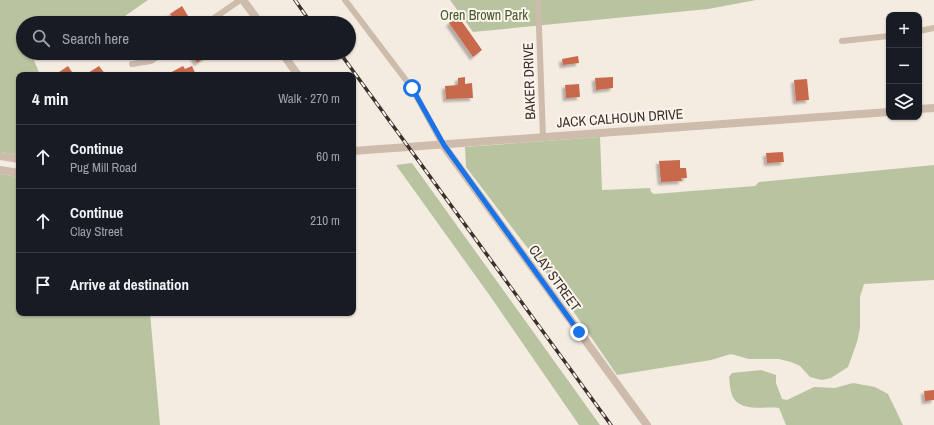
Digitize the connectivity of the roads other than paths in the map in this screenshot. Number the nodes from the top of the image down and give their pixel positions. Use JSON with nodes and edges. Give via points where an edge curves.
{"nodes":[{"id":1,"x":242,"y":0,"type":"edge"},
{"id":2,"x":345,"y":0,"type":"edge"},
{"id":3,"x":538,"y":0,"type":"edge"},
{"id":4,"x":218,"y":16,"type":"edge"},
{"id":5,"x":255,"y":16,"type":"edge"},
{"id":6,"x":934,"y":28,"type":"edge"},
{"id":7,"x":922,"y":30,"type":"edge"},
{"id":8,"x":886,"y":36,"type":"edge"},
{"id":9,"x":842,"y":41,"type":"dead end"},
{"id":10,"x":153,"y":60,"type":"edge"},
{"id":11,"x":287,"y":60,"type":"edge"},
{"id":12,"x":132,"y":64,"type":"dead end"},
{"id":13,"x":296,"y":72,"type":"edge"},
{"id":14,"x":934,"y":108,"type":"edge"},
{"id":15,"x":922,"y":109,"type":"edge"},
{"id":16,"x":886,"y":112,"type":"edge"},
{"id":17,"x":543,"y":137,"type":"junction"},
{"id":18,"x":444,"y":145,"type":"junction"},
{"id":19,"x":356,"y":151,"type":"edge"},
{"id":20,"x":0,"y":156,"type":"edge"},
{"id":21,"x":16,"y":159,"type":"edge"},
{"id":22,"x":0,"y":170,"type":"edge"},
{"id":23,"x":16,"y":173,"type":"edge"},
{"id":24,"x":647,"y":425,"type":"edge"}],
"edges":[{"from":1,"to":4,"type":"street"},
{"from":1,"to":5,"type":"street"},
{"from":2,"to":18,"type":"street","via":[[412,88]]},
{"from":3,"to":17,"type":"street","name":"BAKER DRIVE"},
{"from":6,"to":7,"type":"street"},
{"from":8,"to":9,"type":"street"},
{"from":10,"to":12,"type":"street"},
{"from":11,"to":13,"type":"street"},
{"from":14,"to":15,"type":"street"},
{"from":16,"to":17,"type":"street","name":"JACK CALHOUN DRIVE"},
{"from":17,"to":18,"type":"street","name":"JACK CALHOUN DRIVE"},
{"from":18,"to":19,"type":"street","name":"JACK CALHOUN DRIVE"},
{"from":18,"to":24,"type":"street","name":"CLAY STREET"},
{"from":20,"to":21,"type":"street"},
{"from":22,"to":23,"type":"street"}]}
